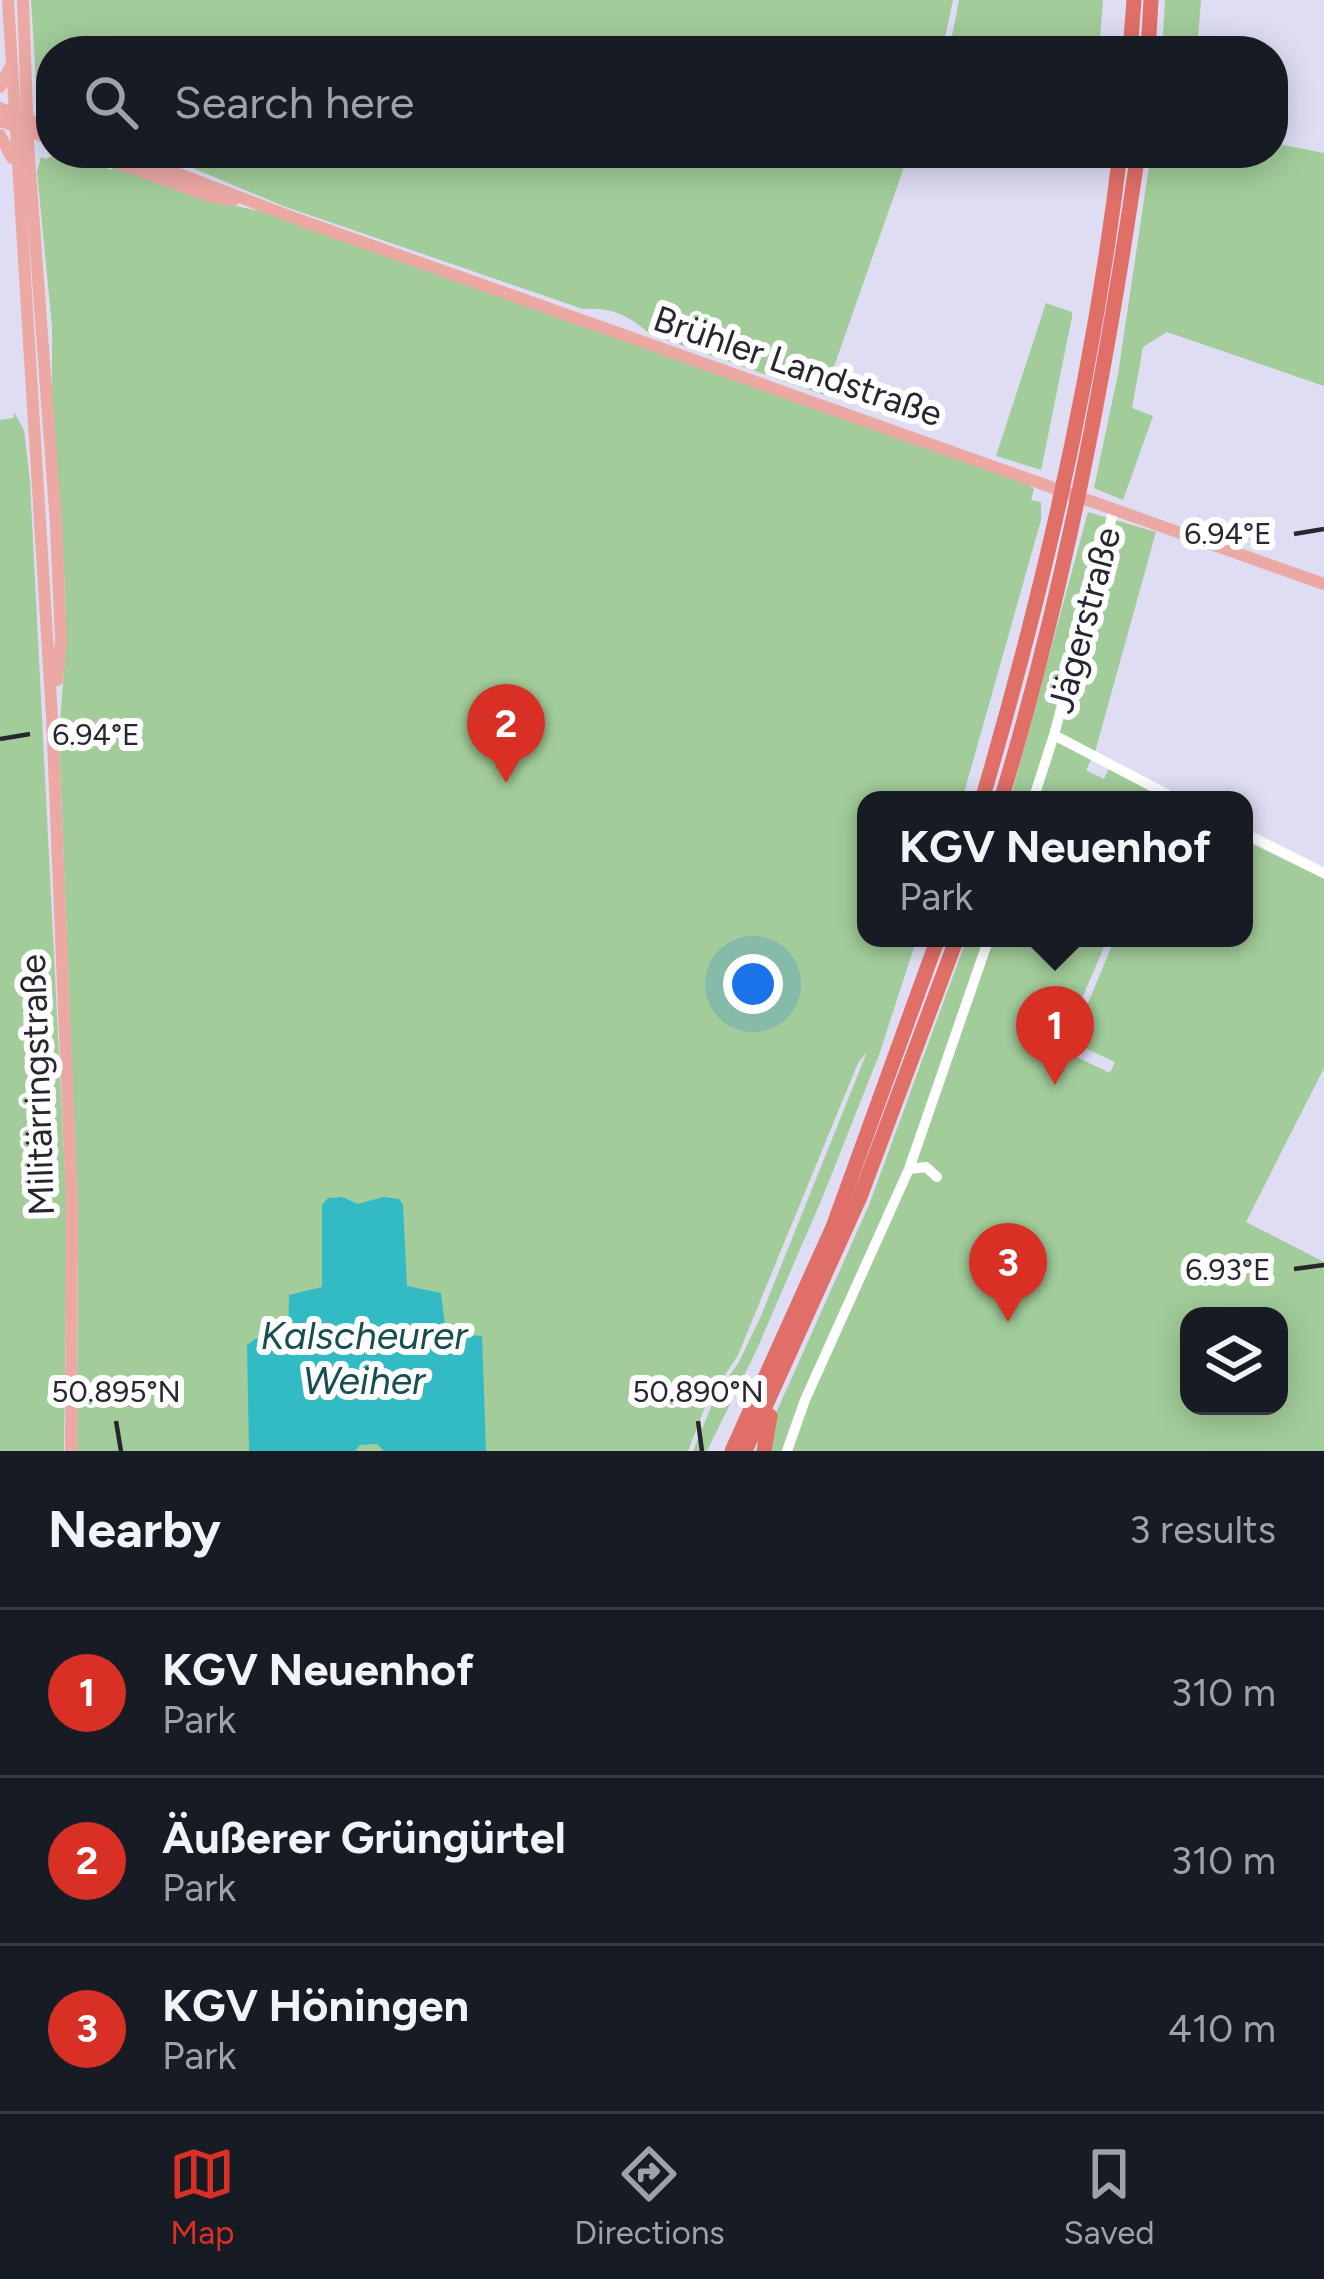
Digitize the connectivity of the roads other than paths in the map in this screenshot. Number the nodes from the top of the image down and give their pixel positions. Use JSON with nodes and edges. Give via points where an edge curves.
{"nodes":[{"id":1,"x":8,"y":0,"type":"edge"},
{"id":2,"x":23,"y":0,"type":"edge"},
{"id":3,"x":1134,"y":0,"type":"edge"},
{"id":4,"x":1151,"y":0,"type":"edge"},
{"id":5,"x":1131,"y":36,"type":"edge"},
{"id":6,"x":1149,"y":36,"type":"edge"},
{"id":7,"x":11,"y":65,"type":"junction"},
{"id":8,"x":28,"y":82,"type":"junction"},
{"id":9,"x":0,"y":87,"type":"edge"},
{"id":10,"x":36,"y":105,"type":"edge"},
{"id":11,"x":14,"y":120,"type":"edge"},
{"id":12,"x":0,"y":135,"type":"edge"},
{"id":13,"x":36,"y":156,"type":"edge"},
{"id":14,"x":134,"y":168,"type":"edge"},
{"id":15,"x":163,"y":168,"type":"edge"},
{"id":16,"x":1118,"y":168,"type":"edge"},
{"id":17,"x":1136,"y":168,"type":"edge"},
{"id":18,"x":24,"y":169,"type":"junction"},
{"id":19,"x":253,"y":203,"type":"junction"},
{"id":20,"x":1072,"y":483,"type":"junction"},
{"id":21,"x":1114,"y":509,"type":"junction"},
{"id":22,"x":1324,"y":584,"type":"edge"},
{"id":23,"x":1054,"y":735,"type":"junction"},
{"id":24,"x":985,"y":791,"type":"edge"},
{"id":25,"x":1003,"y":791,"type":"edge"},
{"id":26,"x":1037,"y":791,"type":"edge"},
{"id":27,"x":1161,"y":791,"type":"edge"},
{"id":28,"x":1253,"y":838,"type":"edge"},
{"id":29,"x":1324,"y":873,"type":"edge"},
{"id":30,"x":935,"y":947,"type":"edge"},
{"id":31,"x":954,"y":947,"type":"edge"},
{"id":32,"x":986,"y":947,"type":"edge"},
{"id":33,"x":909,"y":1169,"type":"junction"},
{"id":34,"x":850,"y":1177,"type":"junction"},
{"id":35,"x":937,"y":1177,"type":"dead end"},
{"id":36,"x":776,"y":1390,"type":"junction"},
{"id":37,"x":70,"y":1451,"type":"edge"},
{"id":38,"x":721,"y":1451,"type":"edge"},
{"id":39,"x":732,"y":1451,"type":"edge"},
{"id":40,"x":746,"y":1451,"type":"edge"},
{"id":41,"x":764,"y":1451,"type":"edge"},
{"id":42,"x":787,"y":1451,"type":"edge"}],
"edges":[{"from":1,"to":7,"type":"main road","name":"Militärringstraße"},
{"from":2,"to":8,"type":"main road","name":"Militärringstraße"},
{"from":3,"to":5,"type":"highway"},
{"from":4,"to":6,"type":"highway"},
{"from":7,"to":9,"type":"main road"},
{"from":7,"to":11,"type":"main road","name":"Militärringstraße"},
{"from":8,"to":10,"type":"main road"},
{"from":8,"to":11,"type":"main road","name":"Militärringstraße"},
{"from":11,"to":18,"type":"main road","name":"Militärringstraße"},
{"from":12,"to":18,"type":"main road"},
{"from":13,"to":18,"type":"main road"},
{"from":14,"to":19,"type":"main road","name":"Brühler Landstraße"},
{"from":15,"to":19,"type":"main road","name":"Brühler Landstraße"},
{"from":16,"to":20,"type":"highway"},
{"from":17,"to":20,"type":"highway","via":[[1117,300]]},
{"from":18,"to":37,"type":"main road","name":"Militärringstraße","via":[[61,641],[52,717],[72,1205]]},
{"from":19,"to":21,"type":"main road","name":"Brühler Landstraße"},
{"from":20,"to":24,"type":"highway","via":[[1059,502]]},
{"from":20,"to":25,"type":"highway","via":[[1076,508]]},
{"from":21,"to":22,"type":"main road","name":"Brühler Landstraße"},
{"from":21,"to":23,"type":"street","name":"Jägerstraße"},
{"from":23,"to":26,"type":"street"},
{"from":23,"to":27,"type":"street","name":"Jägerstraße"},
{"from":28,"to":29,"type":"street"},
{"from":30,"to":34,"type":"highway"},
{"from":31,"to":36,"type":"highway","via":[[860,1197]]},
{"from":32,"to":33,"type":"street"},
{"from":33,"to":35,"type":"street","via":[[918,1165]]},
{"from":33,"to":42,"type":"street"},
{"from":34,"to":38,"type":"highway"},
{"from":34,"to":39,"type":"highway"},
{"from":36,"to":40,"type":"highway"},
{"from":36,"to":41,"type":"highway"}]}
